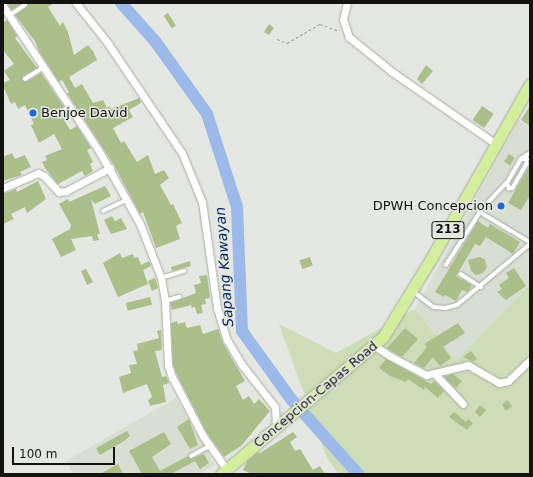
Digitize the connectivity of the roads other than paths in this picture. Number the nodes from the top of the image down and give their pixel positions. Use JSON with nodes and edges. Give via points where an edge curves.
{"nodes":[{"id":1,"x":76,"y":3,"type":"edge"},
{"id":2,"x":347,"y":3,"type":"edge"},
{"id":3,"x":25,"y":5,"type":"dead end"},
{"id":4,"x":3,"y":6,"type":"edge"},
{"id":5,"x":10,"y":15,"type":"junction"},
{"id":6,"x":44,"y":67,"type":"junction"},
{"id":7,"x":25,"y":79,"type":"dead end"},
{"id":8,"x":530,"y":84,"type":"edge"},
{"id":9,"x":70,"y":107,"type":"junction"},
{"id":10,"x":54,"y":115,"type":"dead end"},
{"id":11,"x":496,"y":144,"type":"junction"},
{"id":12,"x":530,"y":152,"type":"edge"},
{"id":13,"x":520,"y":159,"type":"junction"},
{"id":14,"x":110,"y":168,"type":"junction"},
{"id":15,"x":507,"y":183,"type":"junction"},
{"id":16,"x":3,"y":188,"type":"edge"},
{"id":17,"x":128,"y":199,"type":"junction"},
{"id":18,"x":102,"y":211,"type":"dead end"},
{"id":19,"x":480,"y":212,"type":"junction"},
{"id":20,"x":530,"y":243,"type":"edge"},
{"id":21,"x":446,"y":265,"type":"dead end"},
{"id":22,"x":184,"y":271,"type":"dead end"},
{"id":23,"x":461,"y":274,"type":"dead end"},
{"id":24,"x":161,"y":278,"type":"junction"},
{"id":25,"x":481,"y":287,"type":"junction"},
{"id":26,"x":412,"y":290,"type":"junction"},
{"id":27,"x":179,"y":297,"type":"dead end"},
{"id":28,"x":165,"y":301,"type":"junction"},
{"id":29,"x":375,"y":346,"type":"junction"},
{"id":30,"x":530,"y":360,"type":"edge"},
{"id":31,"x":435,"y":374,"type":"junction"},
{"id":32,"x":463,"y":404,"type":"dead end"},
{"id":33,"x":279,"y":426,"type":"junction"},
{"id":34,"x":210,"y":446,"type":"junction"},
{"id":35,"x":191,"y":456,"type":"dead end"},
{"id":36,"x":224,"y":472,"type":"edge"}],
"edges":[{"from":1,"to":33,"type":"street","via":[[107,42],[182,153],[202,202],[217,308],[227,340],[242,365],[275,407]]},
{"from":2,"to":11,"type":"street","via":[[342,19],[349,36],[391,71]]},
{"from":3,"to":5,"type":"lane"},
{"from":4,"to":5,"type":"street"},
{"from":5,"to":6,"type":"street"},
{"from":6,"to":7,"type":"lane"},
{"from":6,"to":9,"type":"street"},
{"from":8,"to":11,"type":"main road","name":"Concepcion-Capas Road","number":"213"},
{"from":9,"to":10,"type":"lane"},
{"from":9,"to":14,"type":"street"},
{"from":11,"to":26,"type":"main road","name":"Concepcion-Capas Road","number":"213"},
{"from":12,"to":13,"type":"lane"},
{"from":13,"to":15,"type":"lane"},
{"from":13,"to":15,"type":"lane","via":[[526,159],[527,164],[513,188],[508,188]]},
{"from":14,"to":16,"type":"street","via":[[66,191],[59,192],[38,173]]},
{"from":14,"to":17,"type":"street"},
{"from":15,"to":19,"type":"lane"},
{"from":17,"to":18,"type":"lane"},
{"from":17,"to":24,"type":"street"},
{"from":19,"to":20,"type":"lane"},
{"from":19,"to":21,"type":"lane"},
{"from":20,"to":25,"type":"lane"},
{"from":22,"to":24,"type":"lane"},
{"from":23,"to":25,"type":"lane"},
{"from":24,"to":28,"type":"street"},
{"from":25,"to":26,"type":"lane","via":[[457,305],[445,308],[422,300]]},
{"from":26,"to":29,"type":"main road","name":"Concepcion-Capas Road","number":"213"},
{"from":27,"to":28,"type":"lane"},
{"from":28,"to":34,"type":"street","via":[[168,365],[179,393]]},
{"from":29,"to":31,"type":"street","via":[[417,372]]},
{"from":29,"to":33,"type":"main road","name":"Concepcion-Capas Road","number":"213"},
{"from":30,"to":31,"type":"street","via":[[503,383],[468,365]]},
{"from":31,"to":32,"type":"street"},
{"from":33,"to":36,"type":"main road","name":"Concepcion-Capas Road","number":"213"},
{"from":34,"to":35,"type":"lane"},
{"from":34,"to":36,"type":"street"}]}
